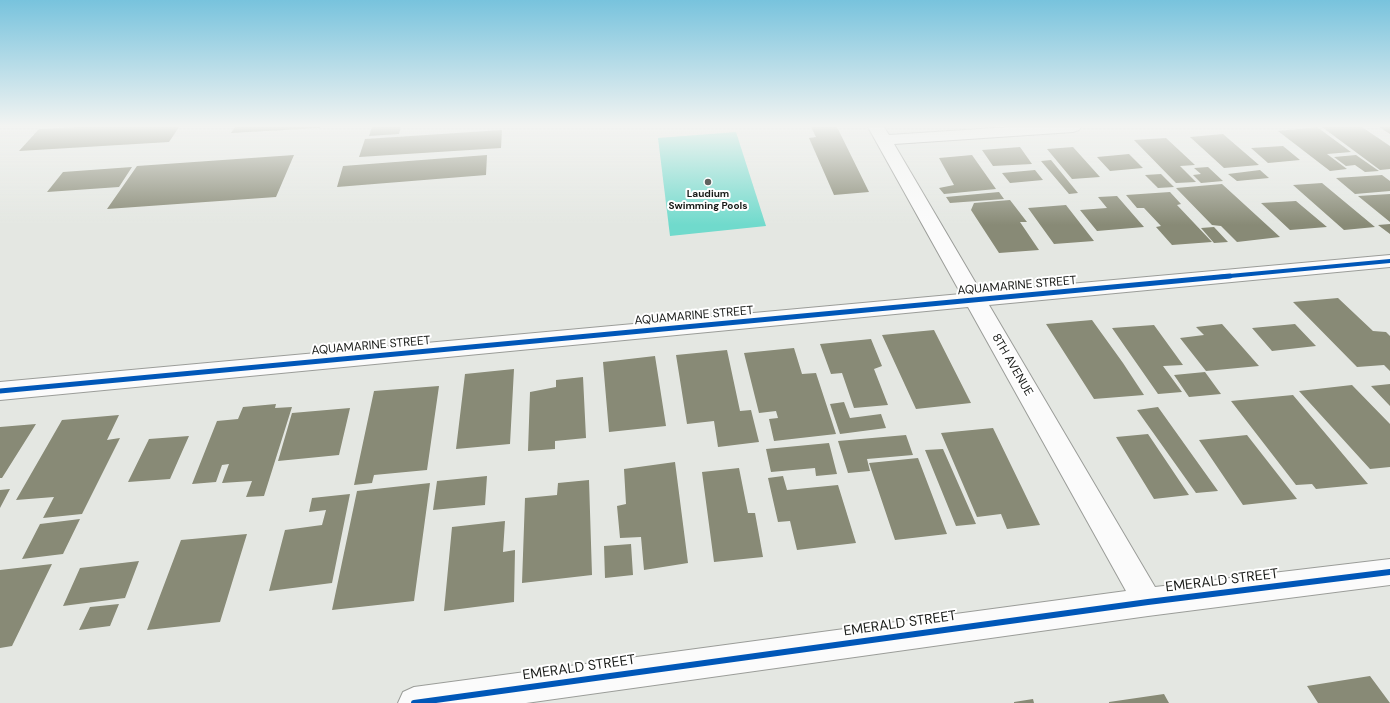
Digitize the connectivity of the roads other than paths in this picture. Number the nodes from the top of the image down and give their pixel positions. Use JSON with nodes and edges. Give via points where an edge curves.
{"nodes":[{"id":1,"x":895,"y":160,"type":"edge"},
{"id":2,"x":1390,"y":261,"type":"edge"},
{"id":3,"x":975,"y":300,"type":"junction"},
{"id":4,"x":0,"y":391,"type":"edge"},
{"id":5,"x":1390,"y":572,"type":"edge"},
{"id":6,"x":1148,"y":602,"type":"junction"},
{"id":7,"x":414,"y":703,"type":"edge"}],
"edges":[{"from":1,"to":3,"type":"street","name":"8TH AVENUE"},
{"from":2,"to":3,"type":"street","name":"AQUAMARINE STREET"},
{"from":3,"to":4,"type":"street","name":"AQUAMARINE STREET"},
{"from":3,"to":6,"type":"street","name":"8TH AVENUE"},
{"from":5,"to":6,"type":"street","name":"EMERALD STREET"},
{"from":6,"to":7,"type":"street","name":"EMERALD STREET"}]}
